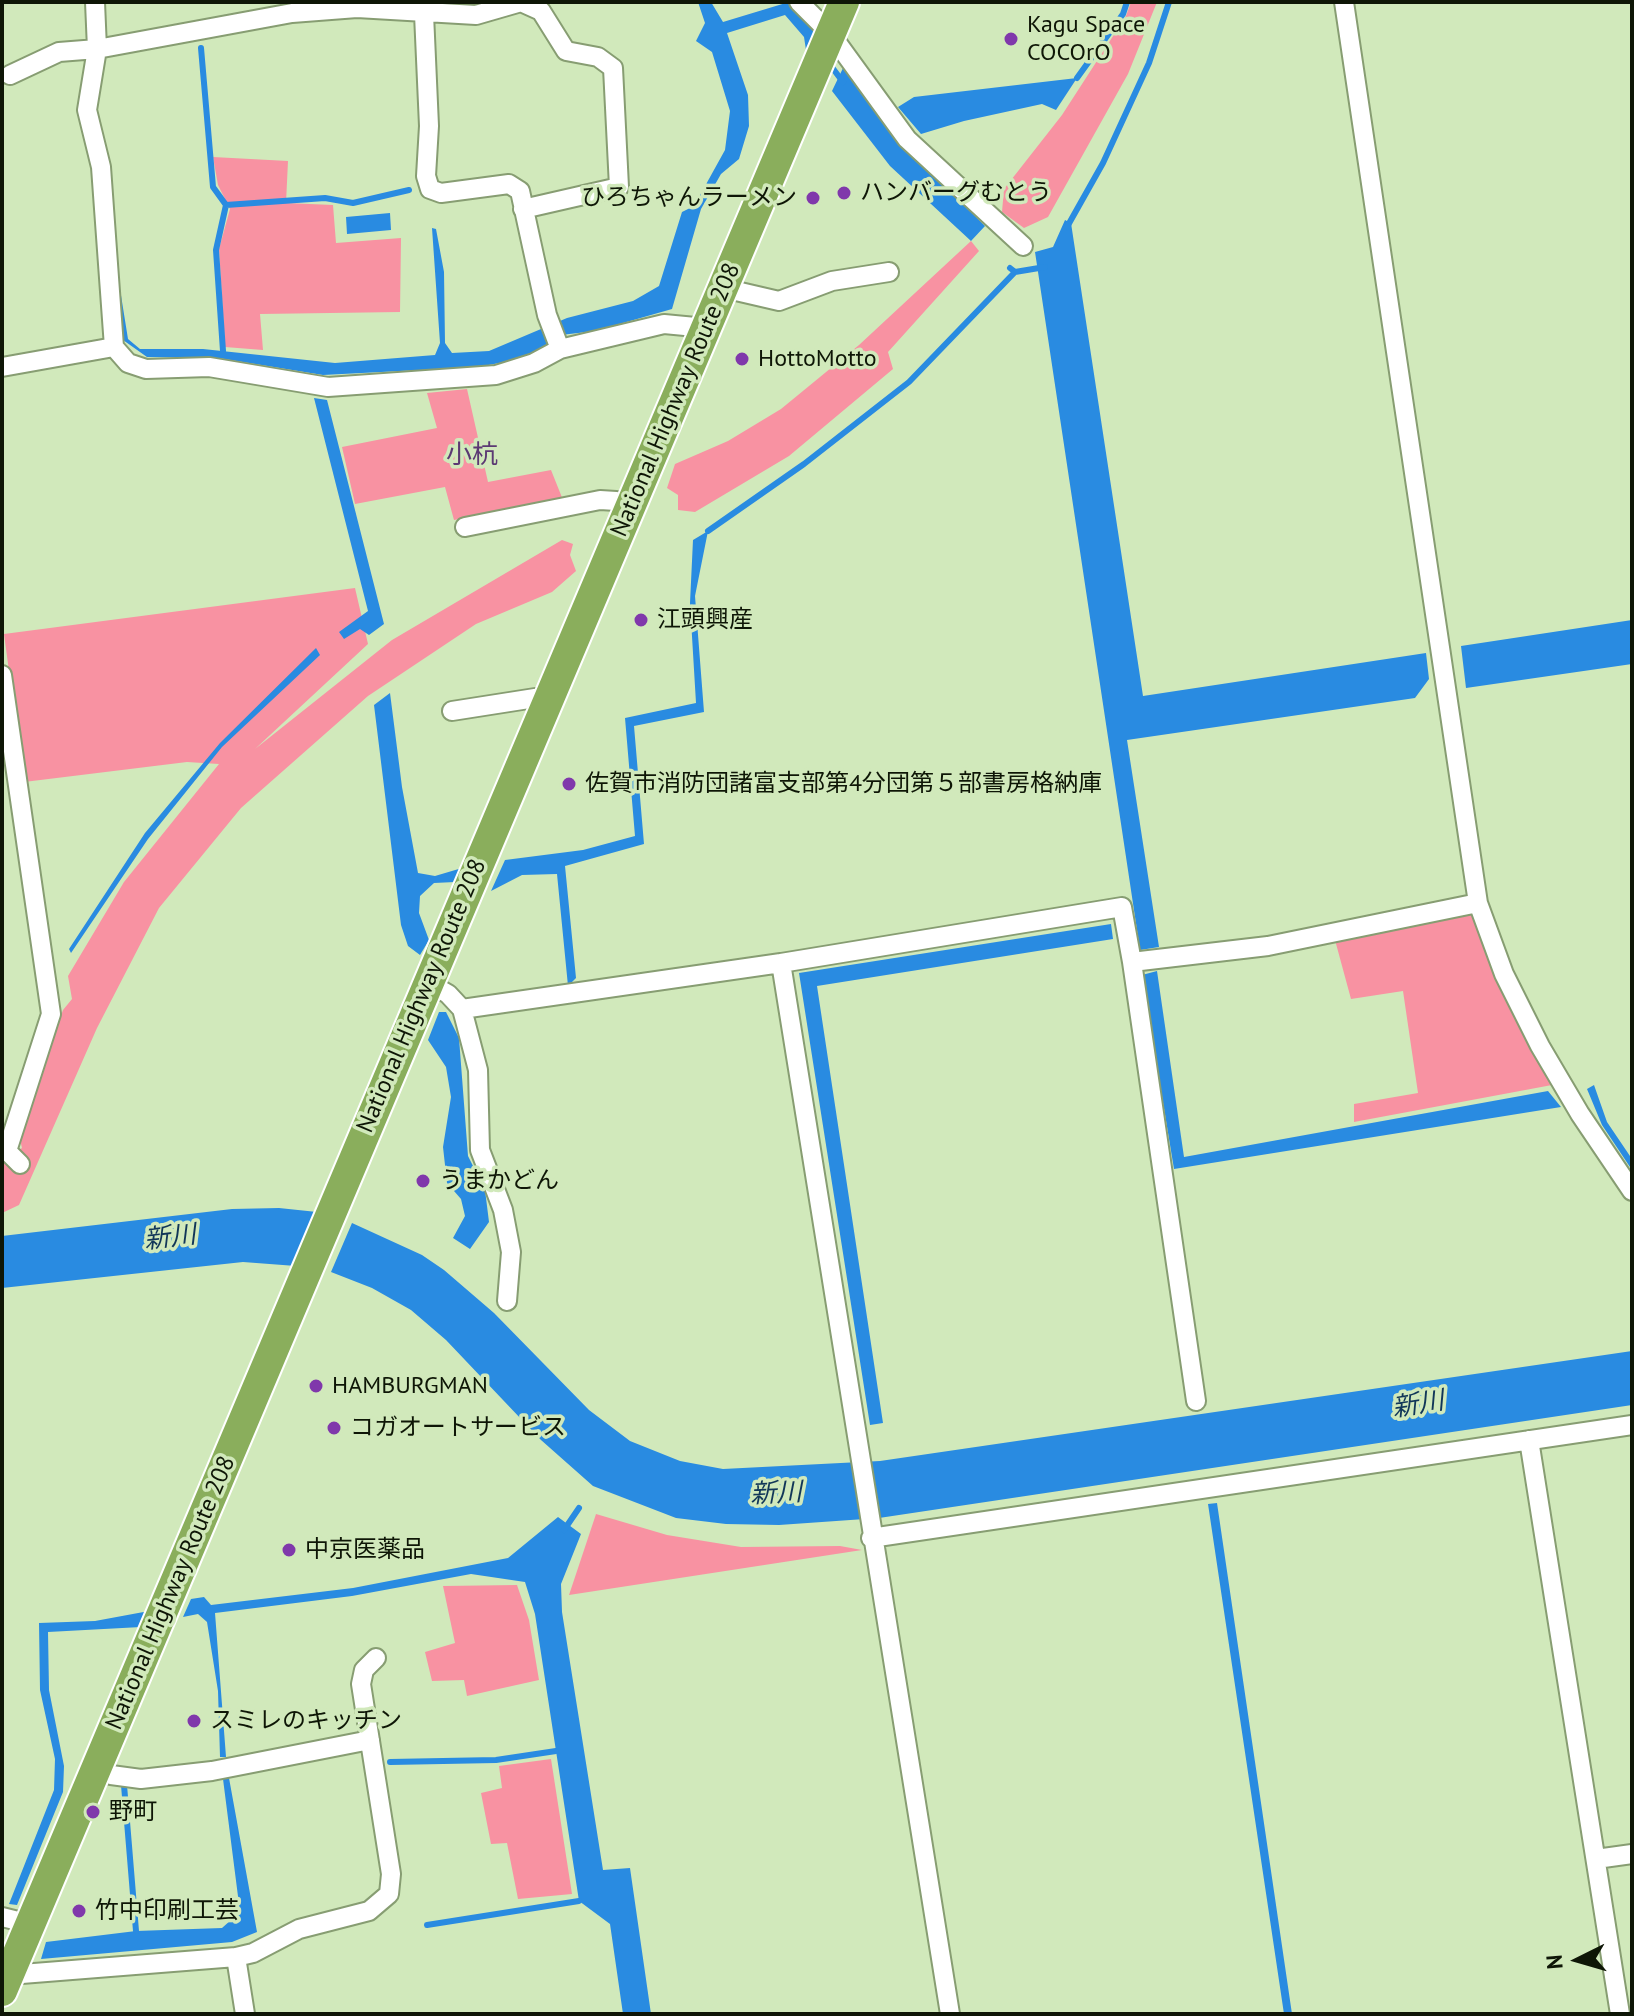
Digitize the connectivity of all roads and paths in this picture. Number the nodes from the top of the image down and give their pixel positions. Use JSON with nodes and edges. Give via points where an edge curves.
{"nodes":[{"id":1,"x":95,"y":2,"type":"edge"},
{"id":2,"x":521,"y":2,"type":"edge"},
{"id":3,"x":799,"y":2,"type":"edge"},
{"id":4,"x":844,"y":2,"type":"edge"},
{"id":5,"x":1344,"y":2,"type":"edge"},
{"id":6,"x":416,"y":9,"type":"edge"},
{"id":7,"x":830,"y":33,"type":"junction"},
{"id":8,"x":97,"y":49,"type":"junction"},
{"id":9,"x":10,"y":75,"type":"dead end"},
{"id":10,"x":523,"y":209,"type":"junction"},
{"id":11,"x":1023,"y":246,"type":"dead end"},
{"id":12,"x":889,"y":272,"type":"dead end"},
{"id":13,"x":723,"y":288,"type":"junction"},
{"id":14,"x":706,"y":328,"type":"junction"},
{"id":15,"x":114,"y":347,"type":"junction"},
{"id":16,"x":560,"y":349,"type":"junction"},
{"id":17,"x":2,"y":367,"type":"edge"},
{"id":18,"x":630,"y":507,"type":"junction"},
{"id":19,"x":465,"y":527,"type":"dead end"},
{"id":20,"x":2,"y":675,"type":"edge"},
{"id":21,"x":547,"y":702,"type":"junction"},
{"id":22,"x":452,"y":711,"type":"dead end"},
{"id":23,"x":1478,"y":903,"type":"junction"},
{"id":24,"x":1132,"y":962,"type":"junction"},
{"id":25,"x":781,"y":963,"type":"junction"},
{"id":26,"x":427,"y":982,"type":"junction"},
{"id":27,"x":462,"y":1009,"type":"junction"},
{"id":28,"x":20,"y":1164,"type":"dead end"},
{"id":29,"x":1632,"y":1191,"type":"edge"},
{"id":30,"x":507,"y":1301,"type":"dead end"},
{"id":31,"x":1196,"y":1401,"type":"dead end"},
{"id":32,"x":1632,"y":1425,"type":"edge"},
{"id":33,"x":1529,"y":1440,"type":"junction"},
{"id":34,"x":871,"y":1538,"type":"junction"},
{"id":35,"x":376,"y":1658,"type":"dead end"},
{"id":36,"x":370,"y":1740,"type":"junction"},
{"id":37,"x":96,"y":1769,"type":"junction"},
{"id":38,"x":1632,"y":1854,"type":"edge"},
{"id":39,"x":1596,"y":1859,"type":"junction"},
{"id":40,"x":16,"y":1921,"type":"edge"},
{"id":41,"x":236,"y":1957,"type":"junction"},
{"id":42,"x":5,"y":1983,"type":"edge"},
{"id":43,"x":245,"y":2014,"type":"edge"},
{"id":44,"x":950,"y":2014,"type":"edge"},
{"id":45,"x":1620,"y":2014,"type":"edge"}],
"edges":[{"from":1,"to":8,"type":"street"},
{"from":2,"to":6,"type":"street","via":[[476,15]]},
{"from":2,"to":10,"type":"street","via":[[541,11],[566,51],[598,57],[613,68],[619,187]]},
{"from":3,"to":7,"type":"street"},
{"from":4,"to":7,"type":"highway","name":"National Highway Route 208"},
{"from":5,"to":23,"type":"street"},
{"from":6,"to":8,"type":"street","via":[[292,13]]},
{"from":6,"to":10,"type":"street","via":[[430,189],[441,193],[509,184],[520,191]]},
{"from":7,"to":11,"type":"street","via":[[907,139]]},
{"from":7,"to":13,"type":"highway","name":"National Highway Route 208"},
{"from":8,"to":9,"type":"street","via":[[59,52]]},
{"from":8,"to":15,"type":"street","via":[[87,110],[101,167]]},
{"from":10,"to":16,"type":"street"},
{"from":12,"to":13,"type":"street","via":[[832,281],[779,301]]},
{"from":13,"to":14,"type":"highway","name":"National Highway Route 208"},
{"from":14,"to":16,"type":"street","via":[[664,324]]},
{"from":14,"to":18,"type":"highway","name":"National Highway Route 208"},
{"from":15,"to":16,"type":"street","via":[[128,363],[146,369],[209,367],[328,387],[496,375]]},
{"from":15,"to":17,"type":"street"},
{"from":18,"to":19,"type":"street","via":[[600,500]]},
{"from":18,"to":21,"type":"highway","name":"National Highway Route 208"},
{"from":20,"to":28,"type":"street","via":[[51,1014],[7,1151]]},
{"from":21,"to":22,"type":"street","via":[[535,698]]},
{"from":21,"to":26,"type":"highway","name":"National Highway Route 208"},
{"from":23,"to":24,"type":"street","via":[[1268,946]]},
{"from":23,"to":29,"type":"street","via":[[1504,974],[1540,1046]]},
{"from":24,"to":25,"type":"street","via":[[1122,907]]},
{"from":24,"to":31,"type":"street"},
{"from":25,"to":27,"type":"street"},
{"from":25,"to":34,"type":"street"},
{"from":26,"to":27,"type":"street"},
{"from":26,"to":37,"type":"highway","name":"National Highway Route 208"},
{"from":27,"to":30,"type":"street","via":[[478,1070],[480,1150],[503,1210],[511,1252]]},
{"from":32,"to":33,"type":"street"},
{"from":33,"to":34,"type":"street"},
{"from":33,"to":39,"type":"street"},
{"from":34,"to":44,"type":"street"},
{"from":35,"to":36,"type":"street","via":[[364,1670],[361,1684]]},
{"from":36,"to":37,"type":"street","via":[[212,1771],[141,1779]]},
{"from":36,"to":41,"type":"street","via":[[391,1874],[389,1894],[369,1911],[299,1929]]},
{"from":37,"to":40,"type":"highway","name":"National Highway Route 208"},
{"from":38,"to":39,"type":"street"},
{"from":39,"to":45,"type":"street"},
{"from":40,"to":42,"type":"highway","name":"National Highway Route 208"},
{"from":41,"to":42,"type":"street"},
{"from":41,"to":43,"type":"street"}]}
